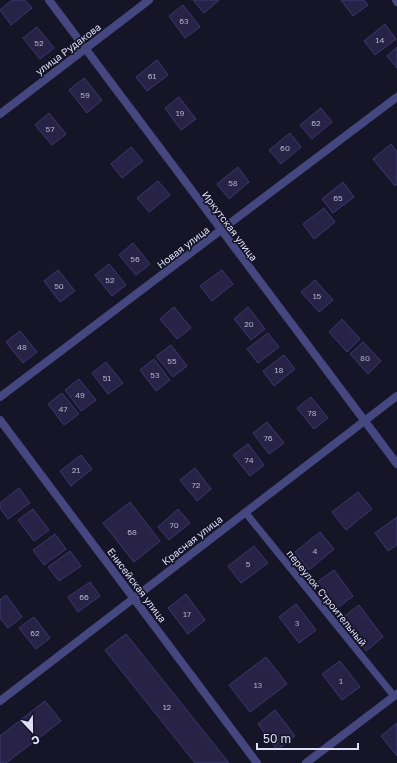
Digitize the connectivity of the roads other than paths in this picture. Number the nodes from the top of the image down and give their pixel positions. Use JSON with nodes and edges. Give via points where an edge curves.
{"nodes":[{"id":1,"x":49,"y":0,"type":"edge"},
{"id":2,"x":149,"y":0,"type":"edge"},
{"id":3,"x":85,"y":48,"type":"junction"},
{"id":4,"x":397,"y":97,"type":"edge"},
{"id":5,"x":0,"y":114,"type":"edge"},
{"id":6,"x":221,"y":231,"type":"junction"},
{"id":7,"x":397,"y":396,"type":"edge"},
{"id":8,"x":0,"y":397,"type":"edge"},
{"id":9,"x":0,"y":420,"type":"edge"},
{"id":10,"x":364,"y":420,"type":"junction"},
{"id":11,"x":397,"y":464,"type":"edge"},
{"id":12,"x":245,"y":512,"type":"junction"},
{"id":13,"x":134,"y":598,"type":"junction"},
{"id":14,"x":395,"y":695,"type":"edge"},
{"id":15,"x":0,"y":701,"type":"edge"},
{"id":16,"x":257,"y":763,"type":"edge"},
{"id":17,"x":306,"y":763,"type":"edge"}],
"edges":[{"from":1,"to":3,"type":"street","name":"Иркутская улица"},
{"from":2,"to":3,"type":"street","name":"улица Рудакова"},
{"from":3,"to":5,"type":"street","name":"улица Рудакова"},
{"from":3,"to":6,"type":"street","name":"Иркутская улица"},
{"from":4,"to":6,"type":"street","name":"Новая улица"},
{"from":6,"to":8,"type":"street","name":"Новая улица"},
{"from":6,"to":10,"type":"street","name":"Иркутская улица"},
{"from":7,"to":10,"type":"street","name":"Красная улица"},
{"from":9,"to":13,"type":"street","name":"Енисейская улица"},
{"from":10,"to":11,"type":"street","name":"Иркутская улица"},
{"from":10,"to":12,"type":"street","name":"Красная улица"},
{"from":12,"to":13,"type":"street","name":"Красная улица"},
{"from":12,"to":14,"type":"lane","name":"переулок Строительный"},
{"from":13,"to":15,"type":"street","name":"Красная улица"},
{"from":13,"to":16,"type":"street","name":"Енисейская улица"},
{"from":14,"to":17,"type":"street"}]}
